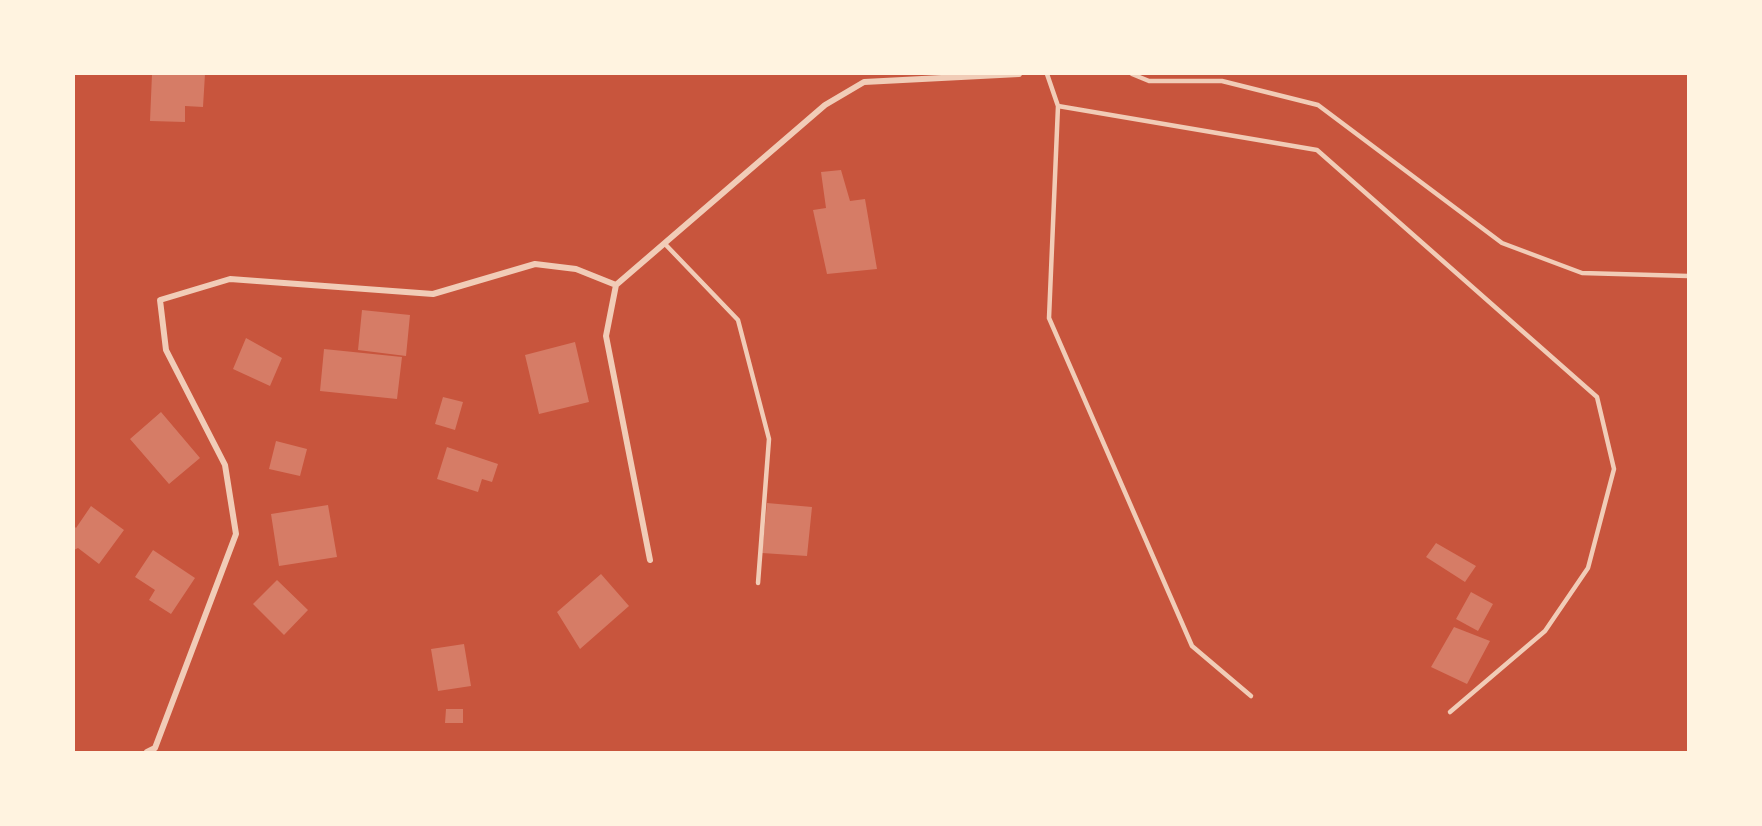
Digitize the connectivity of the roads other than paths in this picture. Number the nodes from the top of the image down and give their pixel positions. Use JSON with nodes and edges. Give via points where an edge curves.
{"nodes":[{"id":1,"x":1019,"y":74,"type":"edge"},
{"id":2,"x":1047,"y":74,"type":"edge"},
{"id":3,"x":1132,"y":74,"type":"edge"},
{"id":4,"x":1058,"y":106,"type":"junction"},
{"id":5,"x":665,"y":244,"type":"junction"},
{"id":6,"x":1689,"y":276,"type":"edge"},
{"id":7,"x":616,"y":285,"type":"junction"},
{"id":8,"x":650,"y":560,"type":"dead end"},
{"id":9,"x":758,"y":583,"type":"dead end"},
{"id":10,"x":1251,"y":696,"type":"dead end"},
{"id":11,"x":1450,"y":712,"type":"dead end"},
{"id":12,"x":147,"y":753,"type":"edge"}],
"edges":[{"from":1,"to":5,"type":"street","via":[[864,82],[825,105]]},
{"from":2,"to":4,"type":"lane"},
{"from":3,"to":6,"type":"lane","via":[[1149,81],[1222,81],[1318,105],[1502,243],[1582,273]]},
{"from":4,"to":10,"type":"lane","via":[[1048,318],[1192,646]]},
{"from":4,"to":11,"type":"lane","via":[[1317,150],[1597,398],[1614,469],[1588,568],[1545,632]]},
{"from":5,"to":7,"type":"street"},
{"from":5,"to":9,"type":"lane","via":[[738,320],[769,439]]},
{"from":7,"to":8,"type":"street","via":[[606,336]]},
{"from":7,"to":12,"type":"street","via":[[576,269],[536,264],[433,294],[230,279],[159,300],[166,350],[225,465],[236,534],[155,748]]}]}
